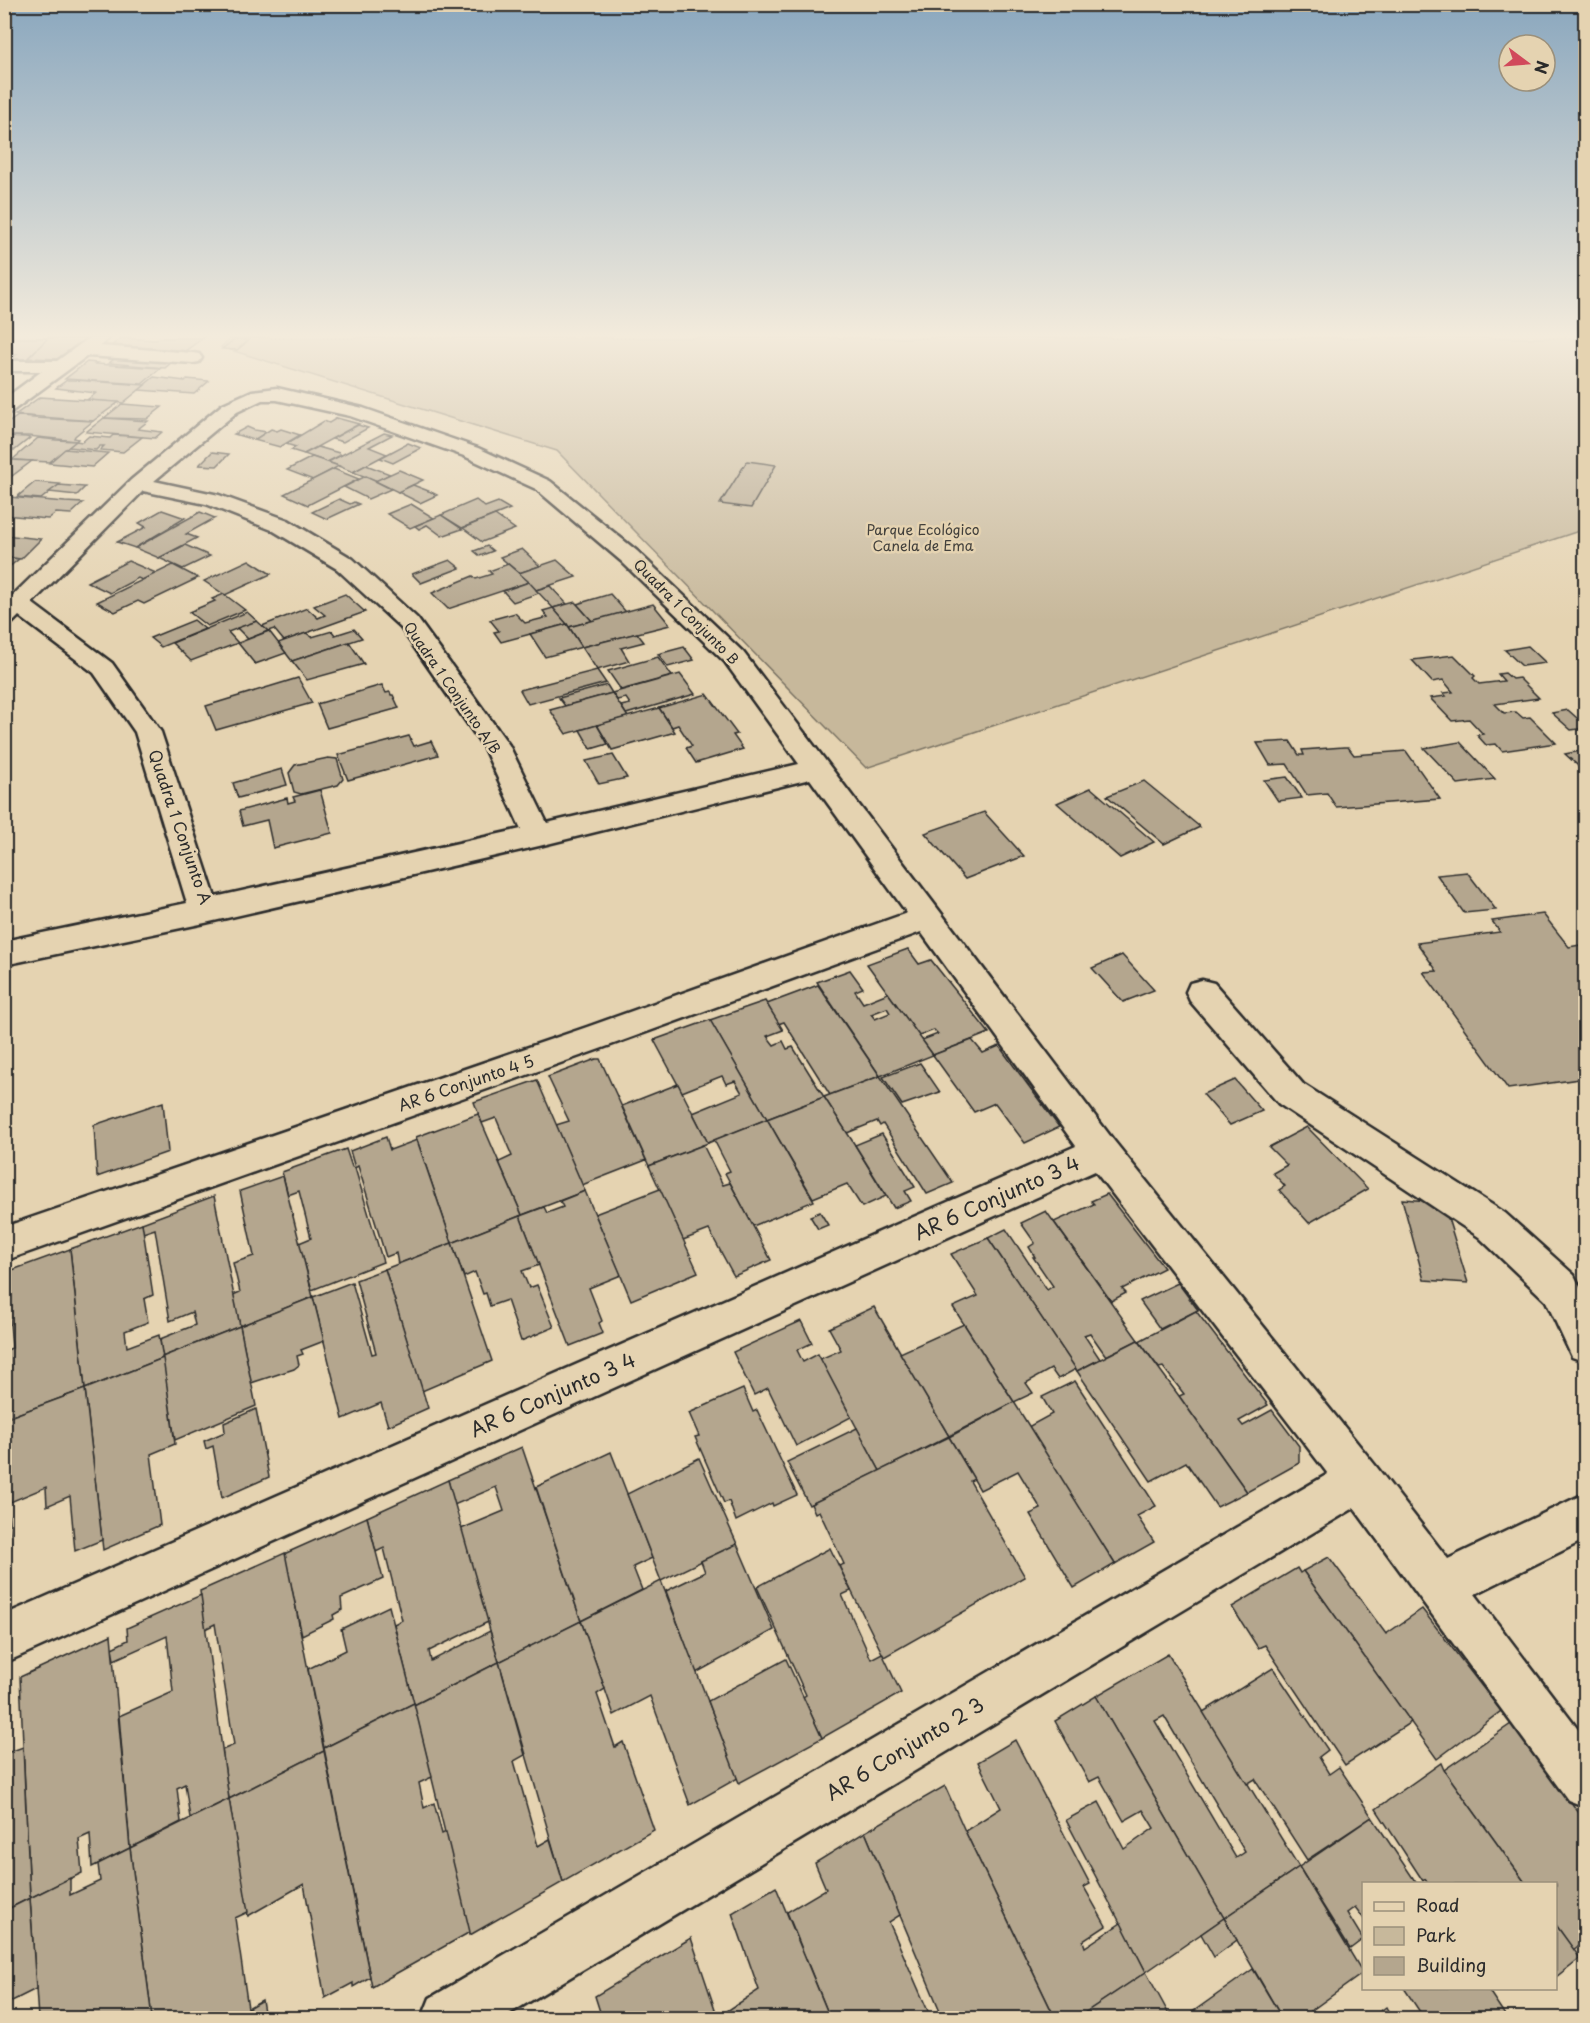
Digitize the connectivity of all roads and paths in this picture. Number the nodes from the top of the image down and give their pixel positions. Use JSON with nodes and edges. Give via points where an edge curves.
{"nodes":[{"id":1,"x":200,"y":432,"type":"edge"},
{"id":2,"x":415,"y":432,"type":"edge"},
{"id":3,"x":138,"y":484,"type":"junction"},
{"id":4,"x":12,"y":611,"type":"edge"},
{"id":5,"x":815,"y":769,"type":"junction"},
{"id":6,"x":539,"y":836,"type":"junction"},
{"id":7,"x":205,"y":912,"type":"junction"},
{"id":8,"x":927,"y":918,"type":"junction"},
{"id":9,"x":4,"y":953,"type":"edge"},
{"id":10,"x":1202,"y":992,"type":"dead end"},
{"id":11,"x":1101,"y":1152,"type":"junction"},
{"id":12,"x":4,"y":1244,"type":"edge"},
{"id":13,"x":1586,"y":1343,"type":"edge"},
{"id":14,"x":1360,"y":1480,"type":"junction"},
{"id":15,"x":1586,"y":1515,"type":"edge"},
{"id":16,"x":1440,"y":1587,"type":"junction"},
{"id":17,"x":4,"y":1639,"type":"edge"},
{"id":18,"x":1586,"y":1782,"type":"edge"},
{"id":19,"x":450,"y":2019,"type":"edge"}],
"edges":[{"from":1,"to":3,"type":"street","name":"Quadra 1 Conjunto B"},
{"from":2,"to":5,"type":"street","name":"Quadra 1 Conjunto B","via":[[471,452],[543,485],[629,556],[734,657]]},
{"from":3,"to":4,"type":"street","name":"Quadra 1 Conjunto B"},
{"from":3,"to":6,"type":"street","name":"Quadra 1 Conjunto A/B","via":[[212,499],[280,525],[345,564],[409,623],[496,745]]},
{"from":4,"to":7,"type":"street","name":"Quadra 1 Conjunto A","via":[[103,668],[148,732]]},
{"from":5,"to":6,"type":"street"},
{"from":5,"to":8,"type":"street","name":"Quadra 1 Conjunto B"},
{"from":6,"to":7,"type":"street","name":"Quadra 1 Conjunto A"},
{"from":7,"to":9,"type":"street"},
{"from":8,"to":11,"type":"street","name":"Quadra 1 Conjunto B"},
{"from":8,"to":12,"type":"street","name":"AR 6 Conjunto 4 5"},
{"from":10,"to":13,"type":"street","via":[[1291,1094],[1492,1225],[1560,1288]]},
{"from":11,"to":14,"type":"street","name":"Quadra 1 Conjunto B"},
{"from":11,"to":17,"type":"street","name":"AR 6 Conjunto 3 4"},
{"from":14,"to":16,"type":"street","name":"Quadra 1 Conjunto B"},
{"from":14,"to":19,"type":"street","name":"AR 6 Conjunto 2 3"},
{"from":15,"to":16,"type":"street"},
{"from":16,"to":18,"type":"street","name":"Quadra 1 Conjunto B"}]}
